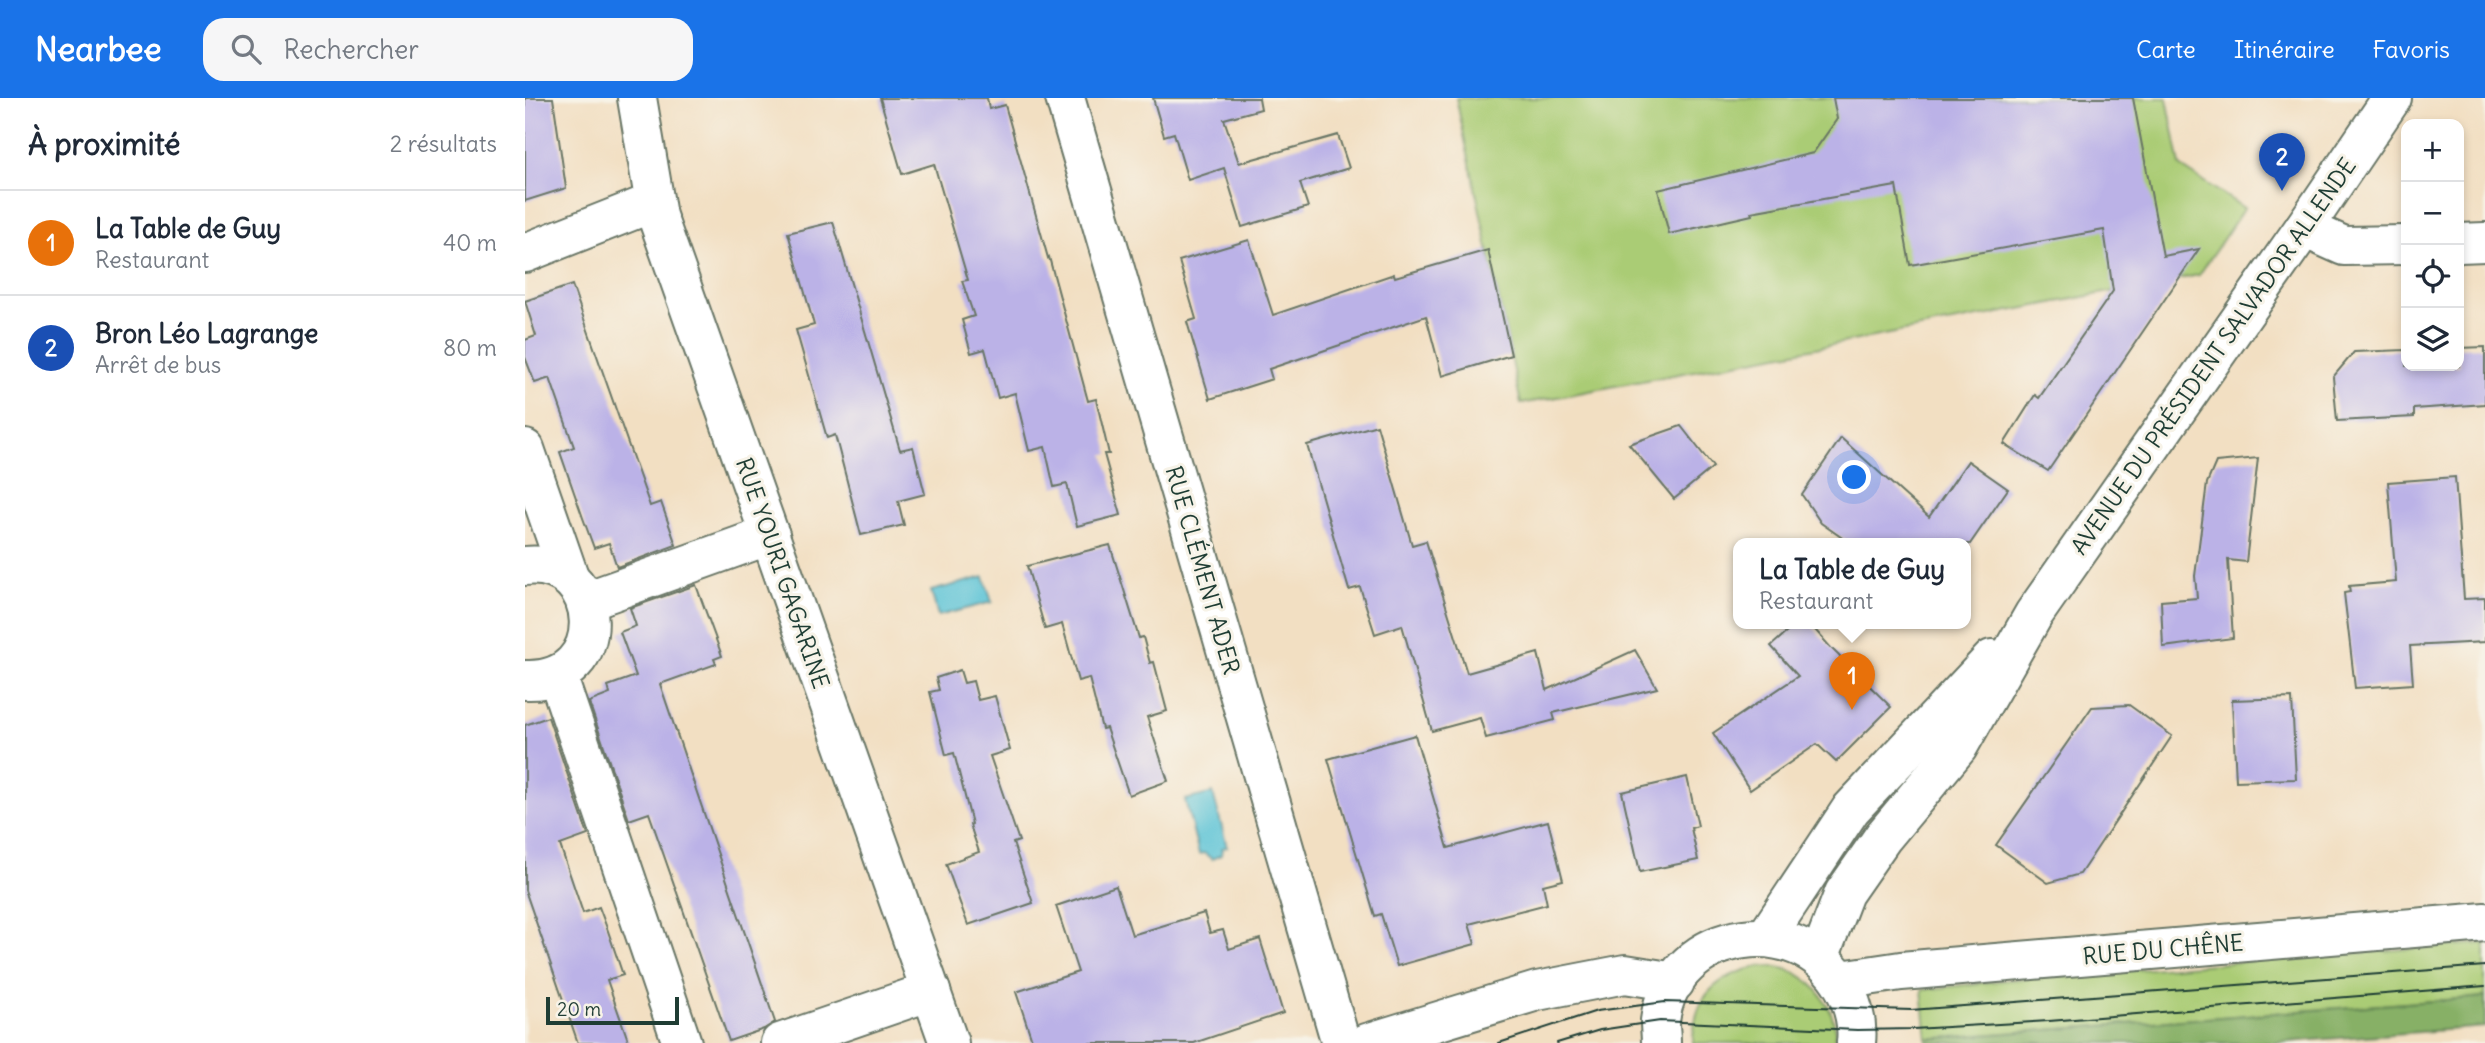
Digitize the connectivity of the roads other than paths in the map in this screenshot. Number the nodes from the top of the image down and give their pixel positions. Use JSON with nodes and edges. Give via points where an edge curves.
{"nodes":[{"id":1,"x":637,"y":98,"type":"edge"},
{"id":2,"x":1065,"y":98,"type":"edge"},
{"id":3,"x":2392,"y":98,"type":"edge"},
{"id":4,"x":654,"y":202,"type":"junction"},
{"id":5,"x":2304,"y":228,"type":"junction"},
{"id":6,"x":2485,"y":242,"type":"edge"},
{"id":7,"x":2464,"y":243,"type":"edge"},
{"id":8,"x":2401,"y":245,"type":"edge"},
{"id":9,"x":525,"y":253,"type":"edge"},
{"id":10,"x":525,"y":449,"type":"edge"},
{"id":11,"x":770,"y":535,"type":"junction"},
{"id":12,"x":525,"y":566,"type":"edge"},
{"id":13,"x":578,"y":590,"type":"junction"},
{"id":14,"x":2034,"y":614,"type":"junction"},
{"id":15,"x":541,"y":678,"type":"edge"},
{"id":16,"x":2485,"y":922,"type":"edge"},
{"id":17,"x":1766,"y":937,"type":"junction"},
{"id":18,"x":1830,"y":969,"type":"junction"},
{"id":19,"x":1675,"y":982,"type":"junction"},
{"id":20,"x":930,"y":990,"type":"junction"},
{"id":21,"x":682,"y":1043,"type":"edge"},
{"id":22,"x":780,"y":1043,"type":"edge"},
{"id":23,"x":949,"y":1043,"type":"edge"},
{"id":24,"x":1341,"y":1043,"type":"edge"},
{"id":25,"x":1367,"y":1043,"type":"edge"},
{"id":26,"x":1661,"y":1043,"type":"edge"},
{"id":27,"x":1856,"y":1043,"type":"edge"}],
"edges":[{"from":1,"to":4,"type":"street","name":"RUE YOURI GAGARINE"},
{"from":2,"to":24,"type":"street","name":"RUE CLÉMENT ADER"},
{"from":3,"to":5,"type":"street","name":"AVENUE DU PRÉSIDENT SALVADOR ALLENDE"},
{"from":4,"to":9,"type":"street"},
{"from":4,"to":11,"type":"street","name":"RUE YOURI GAGARINE"},
{"from":5,"to":8,"type":"street","via":[[2344,246]]},
{"from":5,"to":14,"type":"street","name":"AVENUE DU PRÉSIDENT SALVADOR ALLENDE"},
{"from":6,"to":7,"type":"street"},
{"from":10,"to":13,"type":"street"},
{"from":11,"to":13,"type":"street"},
{"from":11,"to":20,"type":"street","name":"RUE YOURI GAGARINE"},
{"from":12,"to":13,"type":"street","via":[[553,569]]},
{"from":13,"to":15,"type":"street","via":[[590,618],[589,636],[572,666]]},
{"from":14,"to":17,"type":"street","name":"AVENUE DU PRÉSIDENT SALVADOR ALLENDE","via":[[1851,809]]},
{"from":14,"to":18,"type":"street","name":"AVENUE DU PRÉSIDENT SALVADOR ALLENDE","via":[[1958,747],[1883,837],[1844,893]]},
{"from":15,"to":21,"type":"street"},
{"from":16,"to":18,"type":"street","name":"RUE DU CHÊNE","via":[[1914,970]]},
{"from":17,"to":18,"type":"street","via":[[1794,944]]},
{"from":17,"to":19,"type":"street","via":[[1739,938],[1714,947],[1692,962]]},
{"from":18,"to":27,"type":"street","via":[[1854,1010]]},
{"from":19,"to":25,"type":"street","via":[[1625,974],[1537,990]]},
{"from":19,"to":26,"type":"street","via":[[1660,1021]]},
{"from":20,"to":22,"type":"street"},
{"from":20,"to":23,"type":"street","name":"RUE YOURI GAGARINE"}]}
